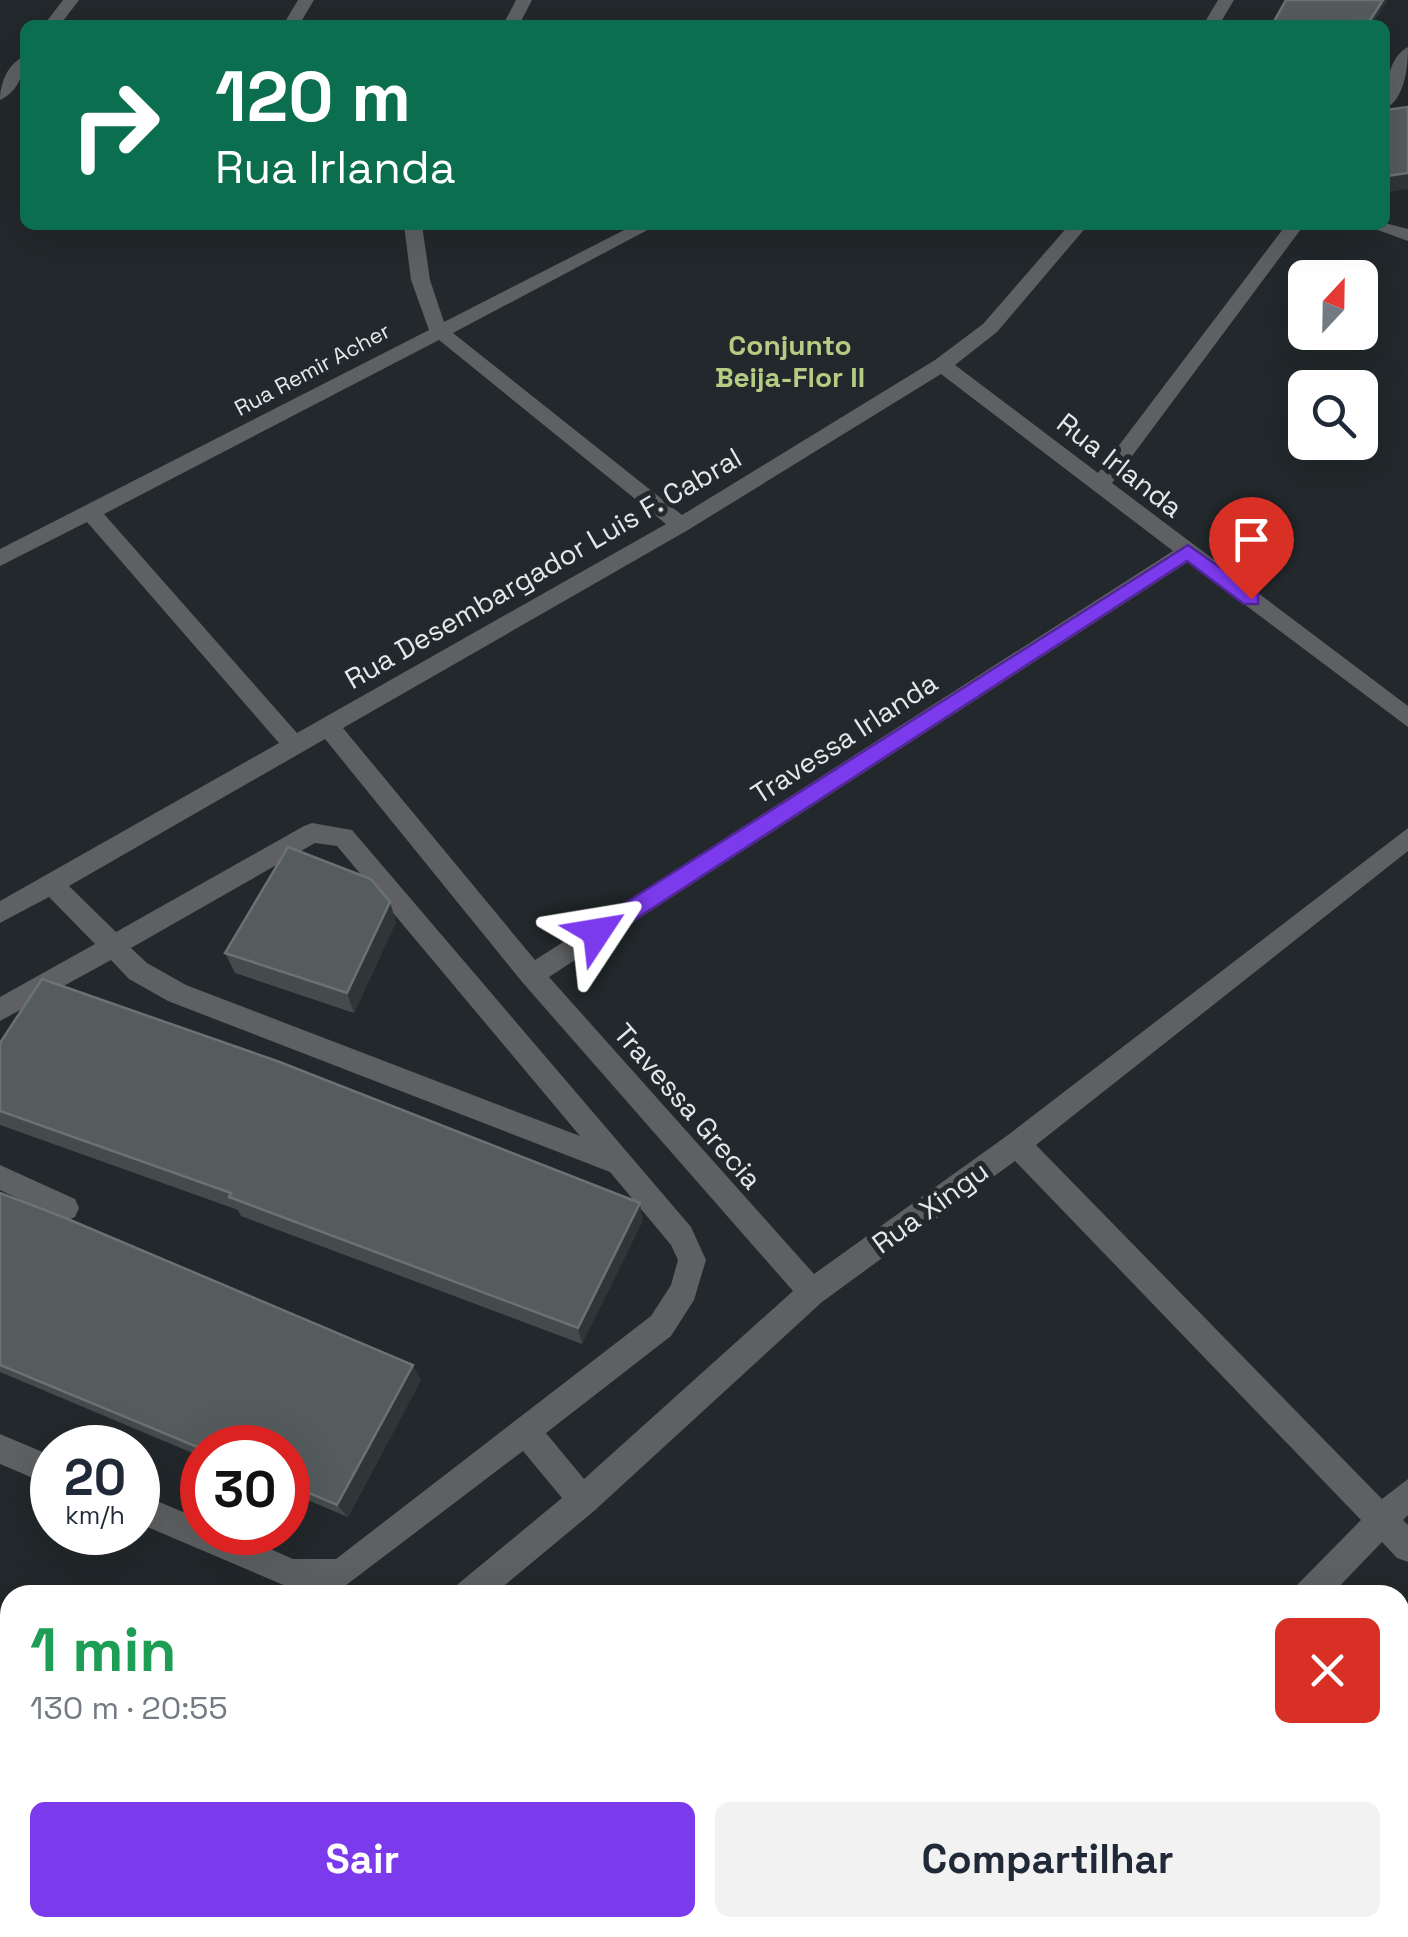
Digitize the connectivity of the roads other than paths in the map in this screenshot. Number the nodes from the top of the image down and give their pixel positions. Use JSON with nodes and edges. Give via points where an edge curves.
{"nodes":[{"id":1,"x":71,"y":0,"type":"edge"},
{"id":2,"x":56,"y":20,"type":"edge"},
{"id":3,"x":1408,"y":52,"type":"edge"},
{"id":4,"x":20,"y":69,"type":"edge"},
{"id":5,"x":1390,"y":93,"type":"edge"},
{"id":6,"x":0,"y":95,"type":"edge"},
{"id":7,"x":413,"y":230,"type":"edge"},
{"id":8,"x":638,"y":230,"type":"edge"},
{"id":9,"x":1074,"y":230,"type":"edge"},
{"id":10,"x":1291,"y":230,"type":"edge"},
{"id":11,"x":439,"y":330,"type":"junction"},
{"id":12,"x":942,"y":364,"type":"junction"},
{"id":13,"x":1101,"y":483,"type":"junction"},
{"id":14,"x":92,"y":514,"type":"junction"},
{"id":15,"x":681,"y":525,"type":"junction"},
{"id":16,"x":1188,"y":552,"type":"junction"},
{"id":17,"x":0,"y":558,"type":"edge"},
{"id":18,"x":1408,"y":718,"type":"edge"},
{"id":19,"x":329,"y":727,"type":"junction"},
{"id":20,"x":295,"y":746,"type":"junction"},
{"id":21,"x":1408,"y":838,"type":"edge"},
{"id":22,"x":52,"y":884,"type":"junction"},
{"id":23,"x":0,"y":913,"type":"edge"},
{"id":24,"x":111,"y":947,"type":"junction"},
{"id":25,"x":532,"y":974,"type":"junction"},
{"id":26,"x":0,"y":1010,"type":"edge"},
{"id":27,"x":1017,"y":1144,"type":"junction"},
{"id":28,"x":626,"y":1166,"type":"junction"},
{"id":29,"x":0,"y":1178,"type":"edge"},
{"id":30,"x":65,"y":1208,"type":"dead end"},
{"id":31,"x":812,"y":1292,"type":"junction"},
{"id":32,"x":527,"y":1432,"type":"junction"},
{"id":33,"x":0,"y":1449,"type":"edge"},
{"id":34,"x":30,"y":1462,"type":"edge"},
{"id":35,"x":1408,"y":1494,"type":"edge"},
{"id":36,"x":582,"y":1500,"type":"junction"},
{"id":37,"x":160,"y":1517,"type":"edge"},
{"id":38,"x":1382,"y":1520,"type":"junction"},
{"id":39,"x":1408,"y":1547,"type":"edge"},
{"id":40,"x":480,"y":1585,"type":"edge"},
{"id":41,"x":1319,"y":1585,"type":"edge"}],
"edges":[{"from":1,"to":2,"type":"street"},
{"from":3,"to":5,"type":"street"},
{"from":4,"to":6,"type":"street"},
{"from":7,"to":11,"type":"street","via":[[422,294]]},
{"from":8,"to":11,"type":"street","name":"Rua Remir Acher"},
{"from":9,"to":12,"type":"street","name":"Rua Desembargador Luis F. Cabral","via":[[990,328]]},
{"from":10,"to":13,"type":"street"},
{"from":11,"to":14,"type":"street","name":"Rua Remir Acher"},
{"from":11,"to":15,"type":"street"},
{"from":12,"to":13,"type":"street","name":"Rua Irlanda"},
{"from":12,"to":15,"type":"street","name":"Rua Desembargador Luis F. Cabral"},
{"from":13,"to":16,"type":"street","name":"Rua Irlanda"},
{"from":14,"to":17,"type":"street","name":"Rua Remir Acher"},
{"from":14,"to":20,"type":"street"},
{"from":15,"to":19,"type":"street","name":"Rua Desembargador Luis F. Cabral"},
{"from":16,"to":18,"type":"street","name":"Rua Irlanda"},
{"from":16,"to":25,"type":"street","name":"Travessa Irlanda"},
{"from":19,"to":20,"type":"street","name":"Rua Desembargador Luis F. Cabral"},
{"from":19,"to":25,"type":"street","name":"Travessa Grecia"},
{"from":20,"to":22,"type":"street","name":"Rua Desembargador Luis F. Cabral"},
{"from":21,"to":27,"type":"street","name":"Rua Xingu"},
{"from":22,"to":23,"type":"street","name":"Rua Desembargador Luis F. Cabral"},
{"from":22,"to":24,"type":"street"},
{"from":24,"to":26,"type":"street"},
{"from":24,"to":28,"type":"street","via":[[176,993]]},
{"from":24,"to":28,"type":"street","via":[[312,833],[344,837]]},
{"from":25,"to":31,"type":"street","name":"Travessa Grecia"},
{"from":27,"to":31,"type":"street","name":"Rua Xingu"},
{"from":27,"to":38,"type":"street"},
{"from":28,"to":32,"type":"street","via":[[681,1236],[692,1260],[684,1290],[661,1326]]},
{"from":29,"to":30,"type":"street"},
{"from":31,"to":36,"type":"street","name":"Rua Xingu"},
{"from":32,"to":36,"type":"street"},
{"from":32,"to":37,"type":"street","via":[[341,1574],[293,1574]]},
{"from":33,"to":34,"type":"street"},
{"from":35,"to":38,"type":"street"},
{"from":36,"to":40,"type":"street","name":"Rua Xingu"},
{"from":38,"to":39,"type":"street"},
{"from":38,"to":41,"type":"street"}]}
